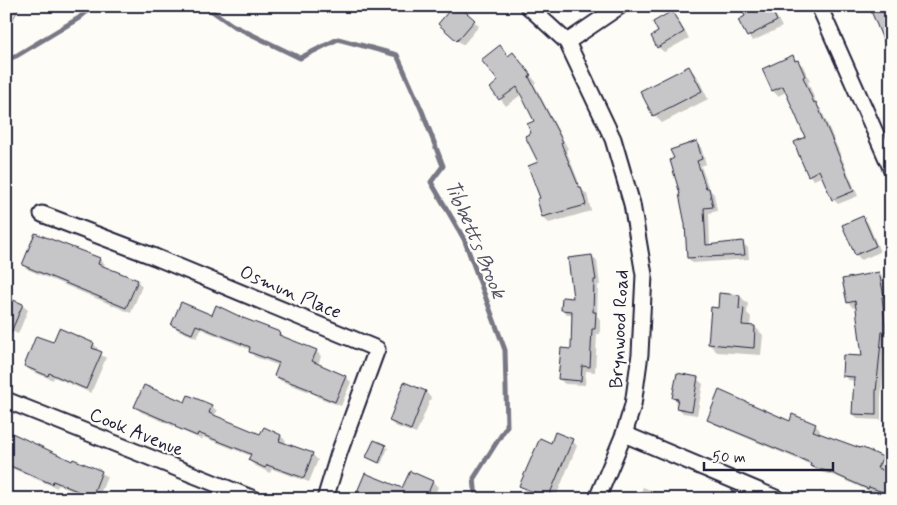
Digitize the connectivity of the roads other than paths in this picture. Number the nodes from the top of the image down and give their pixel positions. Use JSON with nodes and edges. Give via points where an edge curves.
{"nodes":[{"id":1,"x":528,"y":6,"type":"edge"},
{"id":2,"x":620,"y":6,"type":"edge"},
{"id":3,"x":819,"y":6,"type":"edge"},
{"id":4,"x":567,"y":42,"type":"junction"},
{"id":5,"x":891,"y":168,"type":"edge"},
{"id":6,"x":42,"y":214,"type":"dead end"},
{"id":7,"x":6,"y":400,"type":"edge"},
{"id":8,"x":624,"y":434,"type":"junction"},
{"id":9,"x":254,"y":499,"type":"edge"},
{"id":10,"x":325,"y":499,"type":"edge"},
{"id":11,"x":597,"y":499,"type":"edge"},
{"id":12,"x":778,"y":499,"type":"edge"}],
"edges":[{"from":1,"to":4,"type":"street","name":"Brynwood Road"},
{"from":2,"to":4,"type":"street"},
{"from":3,"to":5,"type":"street"},
{"from":4,"to":8,"type":"street","name":"Brynwood Road","via":[[614,139],[632,204],[644,276],[640,354],[633,406]]},
{"from":6,"to":10,"type":"street","name":"Osmun Place","via":[[377,349]]},
{"from":7,"to":9,"type":"street","name":"Cook Avenue"},
{"from":8,"to":11,"type":"street","name":"Brynwood Road"},
{"from":8,"to":12,"type":"street"}]}
